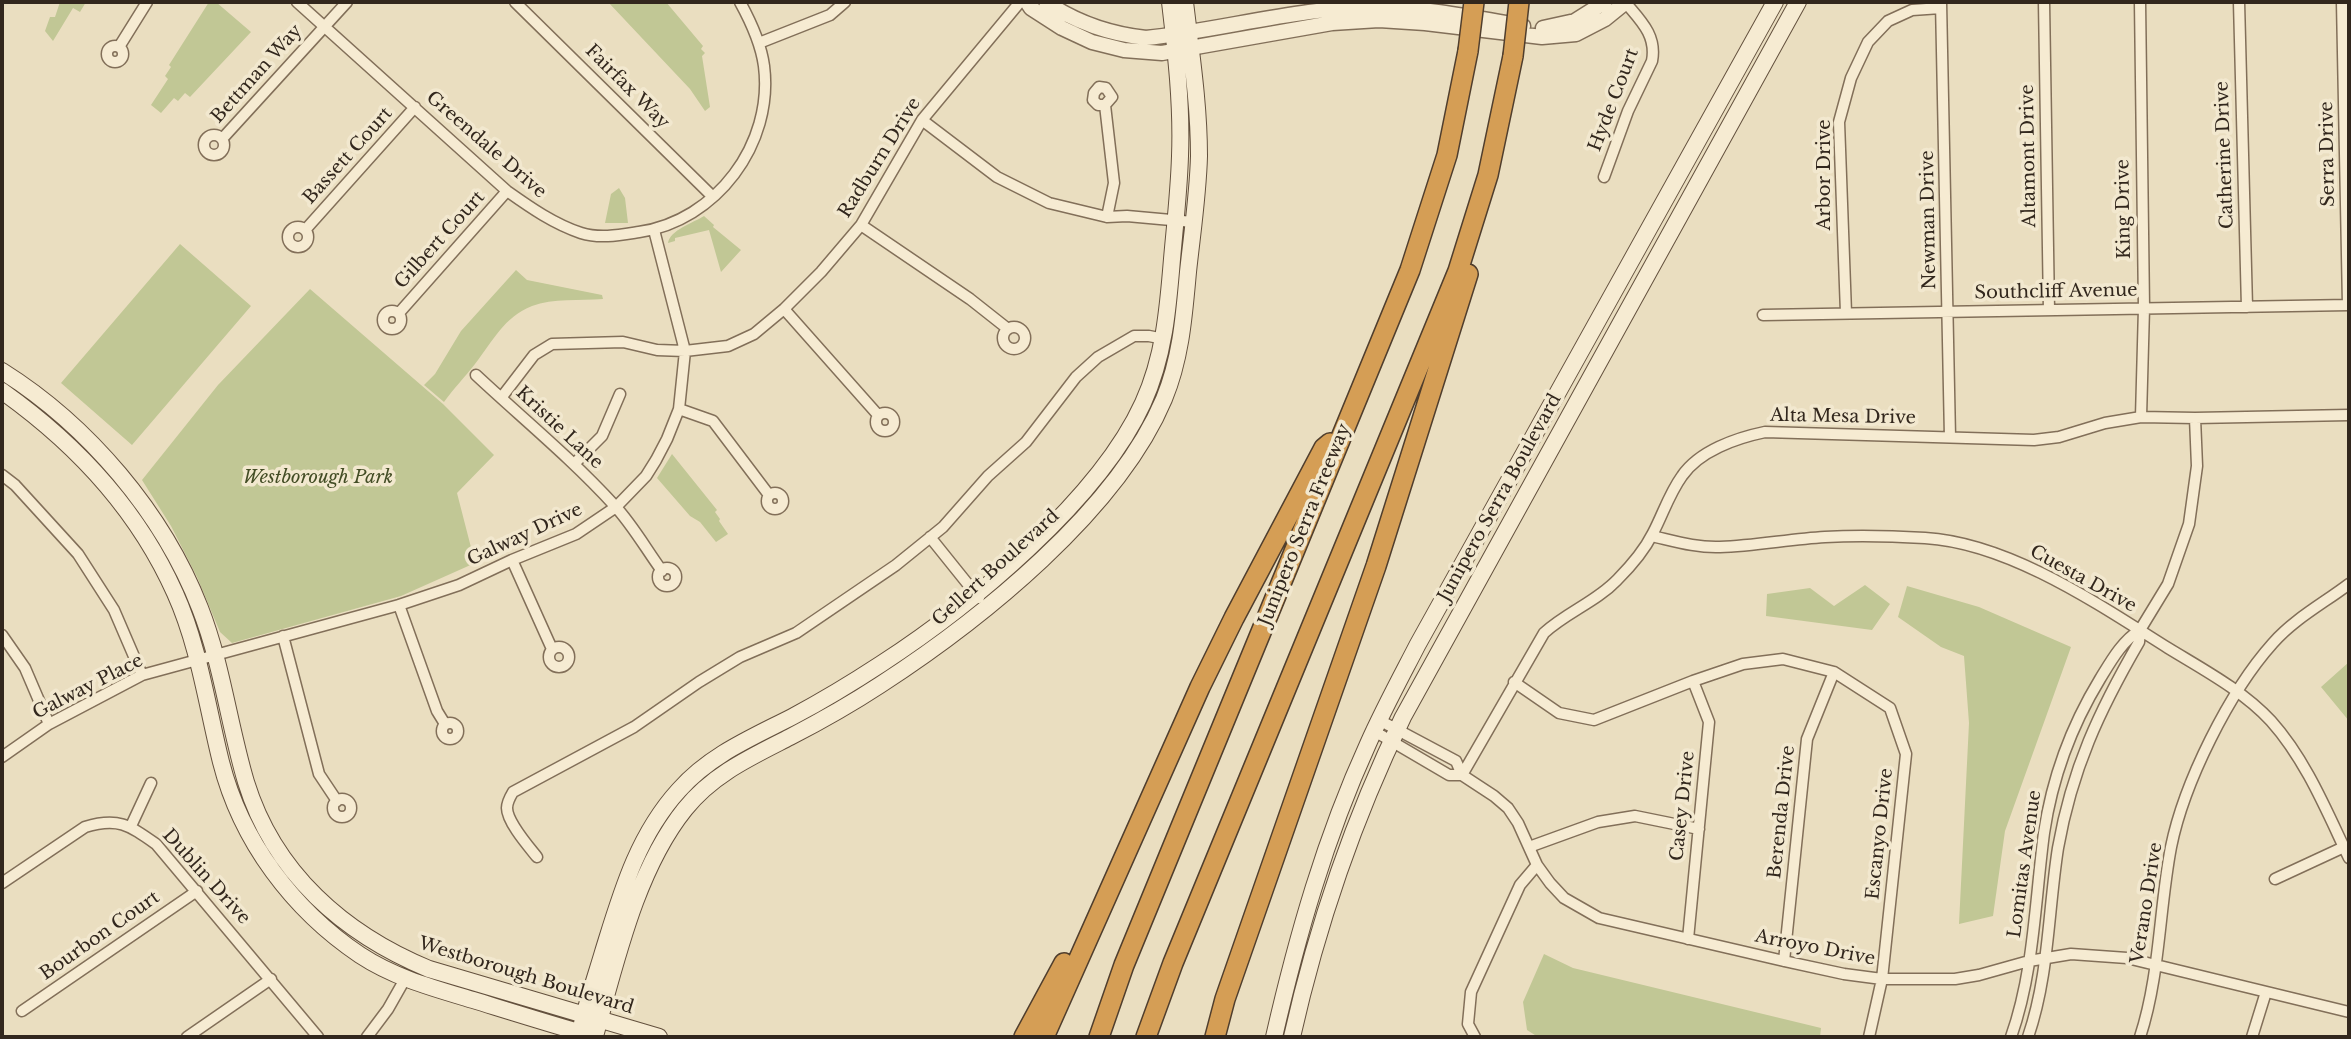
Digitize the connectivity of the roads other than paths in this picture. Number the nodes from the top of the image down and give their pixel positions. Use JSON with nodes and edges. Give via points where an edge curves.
{"nodes":[{"id":1,"x":148,"y":2,"type":"edge"},
{"id":2,"x":297,"y":2,"type":"edge"},
{"id":3,"x":347,"y":2,"type":"edge"},
{"id":4,"x":516,"y":2,"type":"edge"},
{"id":5,"x":740,"y":2,"type":"edge"},
{"id":6,"x":845,"y":2,"type":"edge"},
{"id":7,"x":1020,"y":2,"type":"edge"},
{"id":8,"x":1027,"y":2,"type":"edge"},
{"id":9,"x":1046,"y":2,"type":"edge"},
{"id":10,"x":1170,"y":2,"type":"edge"},
{"id":11,"x":1185,"y":2,"type":"edge"},
{"id":12,"x":1474,"y":2,"type":"edge"},
{"id":13,"x":1519,"y":2,"type":"edge"},
{"id":14,"x":1605,"y":2,"type":"edge"},
{"id":15,"x":1625,"y":2,"type":"edge"},
{"id":16,"x":1775,"y":2,"type":"edge"},
{"id":17,"x":1798,"y":2,"type":"edge"},
{"id":18,"x":2044,"y":2,"type":"edge"},
{"id":19,"x":2140,"y":2,"type":"edge"},
{"id":20,"x":2239,"y":2,"type":"edge"},
{"id":21,"x":2342,"y":2,"type":"edge"},
{"id":22,"x":1941,"y":5,"type":"edge"},
{"id":23,"x":325,"y":26,"type":"junction"},
{"id":24,"x":1182,"y":41,"type":"junction"},
{"id":25,"x":758,"y":43,"type":"junction"},
{"id":26,"x":119,"y":47,"type":"dead end"},
{"id":27,"x":1105,"y":105,"type":"dead end"},
{"id":28,"x":415,"y":107,"type":"junction"},
{"id":29,"x":2347,"y":108,"type":"edge"},
{"id":30,"x":922,"y":120,"type":"junction"},
{"id":31,"x":1498,"y":136,"type":"junction"},
{"id":32,"x":222,"y":139,"type":"dead end"},
{"id":33,"x":1604,"y":177,"type":"dead end"},
{"id":34,"x":507,"y":191,"type":"junction"},
{"id":35,"x":713,"y":197,"type":"junction"},
{"id":36,"x":2348,"y":206,"type":"edge"},
{"id":37,"x":1107,"y":218,"type":"junction"},
{"id":38,"x":1176,"y":220,"type":"junction"},
{"id":39,"x":1193,"y":222,"type":"junction"},
{"id":40,"x":861,"y":225,"type":"junction"},
{"id":41,"x":306,"y":229,"type":"dead end"},
{"id":42,"x":654,"y":230,"type":"junction"},
{"id":43,"x":2348,"y":305,"type":"edge"},
{"id":44,"x":2247,"y":307,"type":"junction"},
{"id":45,"x":2144,"y":308,"type":"junction"},
{"id":46,"x":784,"y":309,"type":"junction"},
{"id":47,"x":2049,"y":310,"type":"junction"},
{"id":48,"x":1948,"y":312,"type":"junction"},
{"id":49,"x":399,"y":313,"type":"dead end"},
{"id":50,"x":1846,"y":313,"type":"junction"},
{"id":51,"x":1763,"y":315,"type":"dead end"},
{"id":52,"x":1008,"y":329,"type":"dead end"},
{"id":53,"x":1164,"y":339,"type":"junction"},
{"id":54,"x":685,"y":351,"type":"junction"},
{"id":55,"x":2,"y":372,"type":"edge"},
{"id":56,"x":476,"y":375,"type":"dead end"},
{"id":57,"x":2,"y":391,"type":"edge"},
{"id":58,"x":620,"y":394,"type":"dead end"},
{"id":59,"x":501,"y":398,"type":"junction"},
{"id":60,"x":679,"y":409,"type":"junction"},
{"id":61,"x":878,"y":415,"type":"dead end"},
{"id":62,"x":2349,"y":415,"type":"edge"},
{"id":63,"x":2141,"y":416,"type":"junction"},
{"id":64,"x":2194,"y":418,"type":"junction"},
{"id":65,"x":1347,"y":425,"type":"junction"},
{"id":66,"x":1950,"y":437,"type":"junction"},
{"id":67,"x":574,"y":464,"type":"junction"},
{"id":68,"x":2,"y":475,"type":"edge"},
{"id":69,"x":769,"y":495,"type":"dead end"},
{"id":70,"x":617,"y":507,"type":"junction"},
{"id":71,"x":1652,"y":536,"type":"junction"},
{"id":72,"x":930,"y":537,"type":"junction"},
{"id":73,"x":512,"y":560,"type":"junction"},
{"id":74,"x":662,"y":570,"type":"dead end"},
{"id":75,"x":2349,"y":584,"type":"edge"},
{"id":76,"x":976,"y":594,"type":"junction"},
{"id":77,"x":399,"y":605,"type":"junction"},
{"id":78,"x":986,"y":607,"type":"junction"},
{"id":79,"x":2140,"y":630,"type":"junction"},
{"id":80,"x":2,"y":635,"type":"edge"},
{"id":81,"x":283,"y":636,"type":"junction"},
{"id":82,"x":552,"y":649,"type":"dead end"},
{"id":83,"x":215,"y":656,"type":"junction"},
{"id":84,"x":196,"y":660,"type":"junction"},
{"id":85,"x":1834,"y":672,"type":"junction"},
{"id":86,"x":142,"y":675,"type":"junction"},
{"id":87,"x":1693,"y":681,"type":"junction"},
{"id":88,"x":1514,"y":682,"type":"junction"},
{"id":89,"x":2238,"y":691,"type":"junction"},
{"id":90,"x":49,"y":724,"type":"junction"},
{"id":91,"x":445,"y":724,"type":"dead end"},
{"id":92,"x":1377,"y":725,"type":"junction"},
{"id":93,"x":1395,"y":735,"type":"junction"},
{"id":94,"x":2,"y":757,"type":"edge"},
{"id":95,"x":1462,"y":775,"type":"junction"},
{"id":96,"x":150,"y":783,"type":"dead end"},
{"id":97,"x":337,"y":801,"type":"dead end"},
{"id":98,"x":131,"y":826,"type":"junction"},
{"id":99,"x":1699,"y":829,"type":"junction"},
{"id":100,"x":1529,"y":847,"type":"junction"},
{"id":101,"x":2344,"y":847,"type":"junction"},
{"id":102,"x":537,"y":858,"type":"dead end"},
{"id":103,"x":2349,"y":858,"type":"edge"},
{"id":104,"x":1537,"y":865,"type":"junction"},
{"id":105,"x":2275,"y":879,"type":"dead end"},
{"id":106,"x":2,"y":883,"type":"edge"},
{"id":107,"x":197,"y":891,"type":"junction"},
{"id":108,"x":1096,"y":917,"type":"junction"},
{"id":109,"x":1688,"y":939,"type":"junction"},
{"id":110,"x":2046,"y":957,"type":"junction"},
{"id":111,"x":1784,"y":961,"type":"junction"},
{"id":112,"x":2029,"y":961,"type":"junction"},
{"id":113,"x":1173,"y":963,"type":"junction"},
{"id":114,"x":2156,"y":964,"type":"junction"},
{"id":115,"x":429,"y":969,"type":"junction"},
{"id":116,"x":271,"y":979,"type":"junction"},
{"id":117,"x":405,"y":979,"type":"junction"},
{"id":118,"x":1882,"y":979,"type":"junction"},
{"id":119,"x":2266,"y":992,"type":"junction"},
{"id":120,"x":1225,"y":999,"type":"junction"},
{"id":121,"x":22,"y":1011,"type":"dead end"},
{"id":122,"x":2349,"y":1012,"type":"edge"},
{"id":123,"x":592,"y":1017,"type":"junction"},
{"id":124,"x":589,"y":1036,"type":"edge"},
{"id":125,"x":187,"y":1037,"type":"edge"},
{"id":126,"x":318,"y":1037,"type":"edge"},
{"id":127,"x":367,"y":1037,"type":"edge"},
{"id":128,"x":659,"y":1037,"type":"edge"},
{"id":129,"x":1024,"y":1037,"type":"edge"},
{"id":130,"x":1044,"y":1037,"type":"edge"},
{"id":131,"x":1099,"y":1037,"type":"edge"},
{"id":132,"x":1146,"y":1037,"type":"edge"},
{"id":133,"x":1158,"y":1037,"type":"edge"},
{"id":134,"x":1214,"y":1037,"type":"edge"},
{"id":135,"x":1220,"y":1037,"type":"edge"},
{"id":136,"x":1274,"y":1037,"type":"edge"},
{"id":137,"x":1292,"y":1037,"type":"edge"},
{"id":138,"x":1475,"y":1037,"type":"edge"},
{"id":139,"x":1869,"y":1037,"type":"edge"},
{"id":140,"x":2011,"y":1037,"type":"edge"},
{"id":141,"x":2028,"y":1037,"type":"edge"},
{"id":142,"x":2140,"y":1037,"type":"edge"},
{"id":143,"x":2252,"y":1037,"type":"edge"}],
"edges":[{"from":1,"to":26,"type":"street"},
{"from":2,"to":23,"type":"street","name":"Greendale Drive"},
{"from":3,"to":23,"type":"street","name":"Bettman Way"},
{"from":4,"to":35,"type":"street","name":"Fairfax Way"},
{"from":5,"to":25,"type":"street","name":"Greendale Drive"},
{"from":6,"to":25,"type":"street","via":[[830,15]]},
{"from":7,"to":30,"type":"street","name":"Radburn Drive"},
{"from":8,"to":24,"type":"street","via":[[1062,28],[1092,42],[1162,53]]},
{"from":9,"to":24,"type":"street","via":[[1083,23],[1119,35]]},
{"from":10,"to":24,"type":"main road","name":"Gellert Boulevard"},
{"from":11,"to":24,"type":"main road","name":"Gellert Boulevard"},
{"from":12,"to":65,"type":"highway","name":"Junipero Serra Freeway","bridge":true,"via":[[1451,135],[1430,213]]},
{"from":13,"to":31,"type":"highway","bridge":true},
{"from":14,"to":24,"type":"street","via":[[1575,21],[1542,29],[1379,7],[1331,10]]},
{"from":15,"to":24,"type":"street","via":[[1576,34],[1542,37],[1379,20]]},
{"from":15,"to":33,"type":"street","name":"Hyde Court","via":[[1650,32],[1652,61]]},
{"from":16,"to":92,"type":"main road","name":"Junipero Serra Boulevard"},
{"from":17,"to":93,"type":"main road","name":"Junipero Serra Boulevard"},
{"from":18,"to":47,"type":"street","name":"Altamont Drive"},
{"from":19,"to":45,"type":"street","name":"King Drive"},
{"from":20,"to":44,"type":"street","name":"Catherine Drive"},
{"from":21,"to":29,"type":"street","name":"Serra Drive"},
{"from":22,"to":48,"type":"street","name":"Newman Drive"},
{"from":22,"to":50,"type":"street","name":"Arbor Drive","via":[[1912,10],[1888,21],[1868,42],[1851,78],[1839,122]]},
{"from":23,"to":28,"type":"street","name":"Greendale Drive"},
{"from":23,"to":32,"type":"street","name":"Bettman Way"},
{"from":24,"to":38,"type":"main road","name":"Gellert Boulevard"},
{"from":24,"to":39,"type":"main road","name":"Gellert Boulevard","via":[[1196,92],[1199,157]]},
{"from":25,"to":35,"type":"street","name":"Greendale Drive","via":[[765,93],[756,137],[738,170]]},
{"from":27,"to":37,"type":"street","via":[[1114,183]]},
{"from":28,"to":34,"type":"street","name":"Greendale Drive"},
{"from":28,"to":41,"type":"street","name":"Bassett Court"},
{"from":29,"to":36,"type":"street","name":"Serra Drive"},
{"from":30,"to":37,"type":"street","via":[[997,177],[1049,203]]},
{"from":30,"to":40,"type":"street","name":"Radburn Drive"},
{"from":31,"to":113,"type":"highway","via":[[1447,300]]},
{"from":31,"to":120,"type":"highway","via":[[1458,313],[1376,566]]},
{"from":34,"to":42,"type":"street","name":"Greendale Drive","via":[[540,215],[583,233],[612,236]]},
{"from":34,"to":49,"type":"street","name":"Gilbert Court"},
{"from":35,"to":42,"type":"street","name":"Greendale Drive","via":[[694,212]]},
{"from":36,"to":43,"type":"street","name":"Serra Drive"},
{"from":37,"to":38,"type":"street"},
{"from":38,"to":39,"type":"street"},
{"from":38,"to":53,"type":"main road","name":"Gellert Boulevard"},
{"from":39,"to":78,"type":"main road","name":"Gellert Boulevard","via":[[1178,354],[1151,427],[1086,513]]},
{"from":40,"to":46,"type":"street","name":"Radburn Drive"},
{"from":40,"to":52,"type":"street"},
{"from":42,"to":54,"type":"street","name":"Galway Drive"},
{"from":43,"to":44,"type":"street","name":"Southcliff Avenue"},
{"from":44,"to":45,"type":"street","name":"Southcliff Avenue"},
{"from":45,"to":47,"type":"street","name":"Southcliff Avenue"},
{"from":45,"to":63,"type":"street","name":"King Drive"},
{"from":46,"to":54,"type":"street","name":"Radburn Drive","via":[[742,341]]},
{"from":46,"to":61,"type":"street"},
{"from":47,"to":48,"type":"street","name":"Southcliff Avenue"},
{"from":48,"to":50,"type":"street","name":"Southcliff Avenue"},
{"from":48,"to":66,"type":"street","name":"Newman Drive"},
{"from":50,"to":51,"type":"street","name":"Southcliff Avenue"},
{"from":53,"to":72,"type":"street","via":[[1134,336],[1098,357],[1076,377],[1026,442]]},
{"from":53,"to":76,"type":"main road","name":"Gellert Boulevard","via":[[1145,400],[1112,456],[1048,528]]},
{"from":54,"to":59,"type":"street","name":"Radburn Drive","via":[[623,342],[552,344],[534,355]]},
{"from":54,"to":60,"type":"street","name":"Galway Drive"},
{"from":55,"to":83,"type":"main road","name":"Westborough Boulevard","via":[[73,427],[139,501],[190,585]]},
{"from":56,"to":59,"type":"street","name":"Kristie Lane"},
{"from":57,"to":84,"type":"main road","via":[[62,438],[126,510],[175,593]]},
{"from":58,"to":67,"type":"street","via":[[602,436]]},
{"from":59,"to":67,"type":"street","name":"Kristie Lane"},
{"from":60,"to":69,"type":"street","via":[[713,421]]},
{"from":60,"to":70,"type":"street","name":"Galway Drive","via":[[646,476]]},
{"from":62,"to":64,"type":"street","name":"Alta Mesa Drive"},
{"from":63,"to":64,"type":"street","name":"Alta Mesa Drive"},
{"from":63,"to":66,"type":"street","name":"Alta Mesa Drive","via":[[2059,438]]},
{"from":64,"to":79,"type":"street","name":"Lomitas Avenue","via":[[2197,466],[2189,524],[2168,584]]},
{"from":65,"to":108,"type":"highway","via":[[1324,448],[1234,618]]},
{"from":65,"to":131,"type":"highway","name":"Junipero Serra Freeway","via":[[1128,954]]},
{"from":66,"to":71,"type":"street","name":"Alta Mesa Drive","via":[[1765,432],[1742,437],[1712,450],[1683,474]]},
{"from":67,"to":70,"type":"street","name":"Kristie Lane"},
{"from":68,"to":86,"type":"street","via":[[78,554],[114,610]]},
{"from":70,"to":73,"type":"street","name":"Galway Drive","via":[[576,534]]},
{"from":70,"to":74,"type":"street","name":"Kristie Lane"},
{"from":71,"to":79,"type":"street","name":"Cuesta Drive","via":[[1718,548],[1825,537],[1930,538],[1976,547],[2031,567]]},
{"from":71,"to":88,"type":"street","name":"Alta Mesa Drive","via":[[1617,580],[1544,633]]},
{"from":72,"to":76,"type":"street"},
{"from":72,"to":102,"type":"street","via":[[796,633],[740,657],[634,727],[513,792],[507,811]]},
{"from":73,"to":77,"type":"street","name":"Galway Drive","via":[[459,585]]},
{"from":73,"to":82,"type":"street"},
{"from":75,"to":89,"type":"street","name":"Verano Drive","via":[[2273,642]]},
{"from":76,"to":78,"type":"street"},
{"from":76,"to":123,"type":"main road","name":"Gellert Boulevard","via":[[881,664],[729,748],[679,789],[631,868]]},
{"from":77,"to":81,"type":"street","name":"Galway Drive"},
{"from":77,"to":91,"type":"street"},
{"from":78,"to":123,"type":"main road","name":"Gellert Boulevard","via":[[930,651],[832,715],[736,764],[692,801],[669,831],[645,876]]},
{"from":79,"to":89,"type":"street","name":"Cuesta Drive"},
{"from":79,"to":110,"type":"street","name":"Lomitas Avenue","via":[[2139,642],[2093,728],[2072,785],[2058,849]]},
{"from":79,"to":112,"type":"street","name":"Lomitas Avenue","via":[[2127,638],[2089,697],[2056,777]]},
{"from":80,"to":90,"type":"street","via":[[25,668]]},
{"from":81,"to":83,"type":"street","name":"Galway Drive"},
{"from":81,"to":97,"type":"street","via":[[319,774]]},
{"from":83,"to":84,"type":"street","name":"Galway Drive"},
{"from":83,"to":115,"type":"main road","name":"Westborough Boulevard","via":[[247,784],[281,853],[314,894],[352,928]]},
{"from":84,"to":86,"type":"street","name":"Galway Place"},
{"from":84,"to":117,"type":"main road","via":[[230,792],[267,863],[330,932],[363,957]]},
{"from":85,"to":87,"type":"street","name":"Escanyo Drive","via":[[1783,659],[1743,664]]},
{"from":85,"to":111,"type":"street","name":"Berenda Drive","via":[[1807,739]]},
{"from":85,"to":118,"type":"street","name":"Escanyo Drive","via":[[1890,708],[1906,754]]},
{"from":86,"to":90,"type":"street","name":"Galway Place"},
{"from":87,"to":88,"type":"street","name":"Escanyo Drive","via":[[1594,720],[1559,713]]},
{"from":87,"to":99,"type":"street","name":"Casey Drive","via":[[1709,722]]},
{"from":88,"to":95,"type":"street","name":"Alta Mesa Drive"},
{"from":89,"to":101,"type":"street","name":"Cuesta Drive","via":[[2271,722],[2300,760]]},
{"from":89,"to":114,"type":"street","name":"Verano Drive","via":[[2192,781],[2172,846]]},
{"from":90,"to":94,"type":"street","name":"Galway Place"},
{"from":92,"to":93,"type":"street","name":"Arroyo Drive"},
{"from":92,"to":136,"type":"main road","name":"Junipero Serra Boulevard","via":[[1315,883]]},
{"from":93,"to":95,"type":"street","name":"Arroyo Drive","via":[[1456,761]]},
{"from":93,"to":137,"type":"main road","name":"Junipero Serra Boulevard","via":[[1335,880]]},
{"from":95,"to":100,"type":"street","name":"Arroyo Drive","via":[[1508,808]]},
{"from":96,"to":98,"type":"street"},
{"from":98,"to":106,"type":"street","via":[[100,822],[85,827]]},
{"from":98,"to":107,"type":"street","name":"Dublin Drive","via":[[156,844]]},
{"from":99,"to":100,"type":"street","via":[[1635,817],[1598,822]]},
{"from":99,"to":109,"type":"street","name":"Casey Drive"},
{"from":100,"to":104,"type":"street","name":"Arroyo Drive"},
{"from":101,"to":103,"type":"street","name":"Cuesta Drive"},
{"from":101,"to":105,"type":"street"},
{"from":104,"to":109,"type":"street","name":"Arroyo Drive","via":[[1564,898],[1580,909],[1599,918]]},
{"from":104,"to":138,"type":"street","via":[[1520,885],[1471,992],[1468,1024]]},
{"from":107,"to":116,"type":"street","name":"Dublin Drive"},
{"from":107,"to":121,"type":"street","name":"Bourbon Court"},
{"from":108,"to":129,"type":"highway","via":[[1085,925]]},
{"from":108,"to":130,"type":"highway"},
{"from":109,"to":111,"type":"street","name":"Arroyo Drive"},
{"from":110,"to":112,"type":"street","name":"Arroyo Drive"},
{"from":110,"to":114,"type":"street","name":"Arroyo Drive","via":[[2100,955]]},
{"from":110,"to":141,"type":"street","name":"Lomitas Avenue"},
{"from":111,"to":118,"type":"street","name":"Arroyo Drive"},
{"from":112,"to":118,"type":"street","name":"Arroyo Drive","via":[[1955,979]]},
{"from":112,"to":140,"type":"street","name":"Lomitas Avenue"},
{"from":113,"to":132,"type":"highway"},
{"from":113,"to":133,"type":"highway"},
{"from":114,"to":119,"type":"street","name":"Arroyo Drive"},
{"from":114,"to":142,"type":"street","name":"Verano Drive"},
{"from":115,"to":117,"type":"main road","via":[[416,969]]},
{"from":115,"to":123,"type":"main road","name":"Westborough Boulevard"},
{"from":116,"to":125,"type":"street"},
{"from":116,"to":126,"type":"street","name":"Dublin Drive"},
{"from":117,"to":124,"type":"main road"},
{"from":117,"to":127,"type":"street"},
{"from":118,"to":139,"type":"street","name":"Escanyo Drive"},
{"from":119,"to":122,"type":"street","name":"Arroyo Drive"},
{"from":119,"to":143,"type":"street"},
{"from":120,"to":134,"type":"highway"},
{"from":120,"to":135,"type":"highway"},
{"from":123,"to":124,"type":"main road","name":"Gellert Boulevard"},
{"from":123,"to":128,"type":"main road","name":"Westborough Boulevard"}]}
